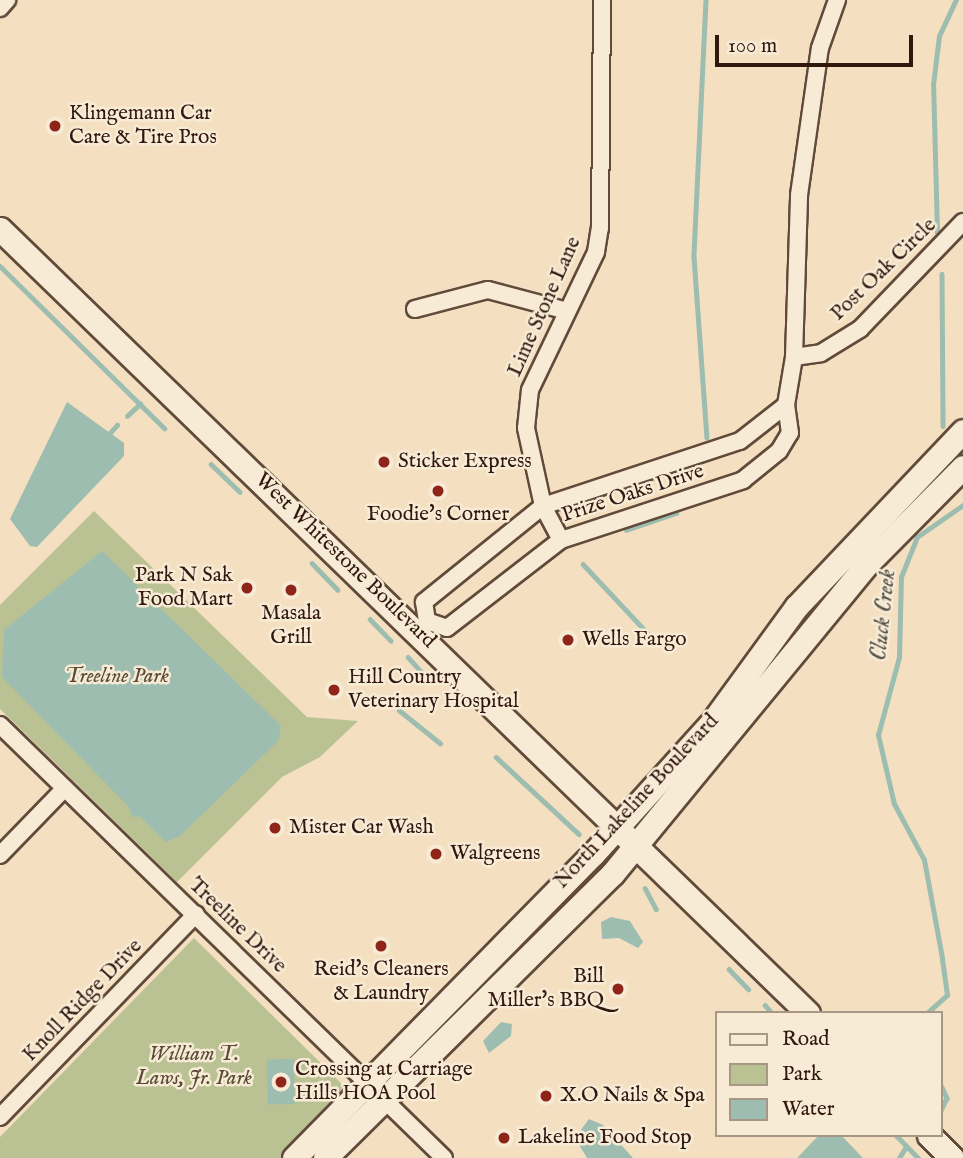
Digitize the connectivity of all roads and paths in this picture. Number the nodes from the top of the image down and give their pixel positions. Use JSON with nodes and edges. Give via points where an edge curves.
{"nodes":[{"id":1,"x":7,"y":0,"type":"edge"},
{"id":2,"x":603,"y":0,"type":"edge"},
{"id":3,"x":837,"y":0,"type":"edge"},
{"id":4,"x":0,"y":8,"type":"edge"},
{"id":5,"x":963,"y":222,"type":"edge"},
{"id":6,"x":0,"y":229,"type":"edge"},
{"id":7,"x":415,"y":309,"type":"dead end"},
{"id":8,"x":567,"y":311,"type":"junction"},
{"id":9,"x":794,"y":357,"type":"junction"},
{"id":10,"x":786,"y":405,"type":"junction"},
{"id":11,"x":963,"y":431,"type":"edge"},
{"id":12,"x":963,"y":467,"type":"edge"},
{"id":13,"x":543,"y":506,"type":"junction"},
{"id":14,"x":561,"y":540,"type":"junction"},
{"id":15,"x":422,"y":626,"type":"junction"},
{"id":16,"x":0,"y":725,"type":"edge"},
{"id":17,"x":65,"y":788,"type":"junction"},
{"id":18,"x":617,"y":825,"type":"junction"},
{"id":19,"x":637,"y":844,"type":"junction"},
{"id":20,"x":0,"y":855,"type":"edge"},
{"id":21,"x":195,"y":914,"type":"junction"},
{"id":22,"x":806,"y":1011,"type":"edge"},
{"id":23,"x":376,"y":1091,"type":"junction"},
{"id":24,"x":0,"y":1117,"type":"edge"},
{"id":25,"x":931,"y":1137,"type":"edge"},
{"id":26,"x":294,"y":1158,"type":"edge"},
{"id":27,"x":325,"y":1158,"type":"edge"},
{"id":28,"x":444,"y":1158,"type":"edge"},
{"id":29,"x":952,"y":1158,"type":"edge"}],
"edges":[{"from":1,"to":4,"type":"street"},
{"from":2,"to":8,"type":"street","name":"Lime Stone Lane","via":[[600,228]]},
{"from":3,"to":9,"type":"street","name":"Prize Oaks Drive","via":[[820,48],[799,195]]},
{"from":5,"to":9,"type":"street","name":"Post Oak Circle","via":[[860,329],[821,353]]},
{"from":6,"to":15,"type":"main road","name":"West Whitestone Boulevard"},
{"from":7,"to":8,"type":"street","via":[[488,290]]},
{"from":8,"to":13,"type":"street","name":"Lime Stone Lane","via":[[530,390],[526,428]]},
{"from":9,"to":10,"type":"street","name":"Prize Oaks Drive"},
{"from":10,"to":13,"type":"street","name":"Prize Oaks Drive","via":[[740,441]]},
{"from":10,"to":14,"type":"street","name":"Prize Oaks Drive","via":[[790,433],[756,473]]},
{"from":11,"to":18,"type":"main road","name":"North Lakeline Boulevard","via":[[832,566],[713,721]]},
{"from":12,"to":19,"type":"main road","name":"North Lakeline Boulevard","via":[[865,566]]},
{"from":13,"to":14,"type":"street","name":"Lime Stone Lane"},
{"from":13,"to":15,"type":"street","name":"Prize Oaks Drive","via":[[424,601]]},
{"from":14,"to":15,"type":"street","name":"Prize Oaks Drive","via":[[447,628]]},
{"from":15,"to":18,"type":"main road","name":"West Whitestone Boulevard"},
{"from":16,"to":17,"type":"street","name":"Treeline Drive"},
{"from":17,"to":20,"type":"street"},
{"from":17,"to":21,"type":"street","name":"Treeline Drive"},
{"from":18,"to":19,"type":"main road","name":"West Whitestone Boulevard"},
{"from":18,"to":23,"type":"main road","name":"North Lakeline Boulevard"},
{"from":19,"to":22,"type":"main road","name":"West Whitestone Boulevard"},
{"from":19,"to":23,"type":"main road","name":"North Lakeline Boulevard"},
{"from":21,"to":23,"type":"street","name":"Treeline Drive"},
{"from":21,"to":24,"type":"street","name":"Knoll Ridge Drive"},
{"from":23,"to":26,"type":"main road","name":"North Lakeline Boulevard"},
{"from":23,"to":27,"type":"main road","name":"North Lakeline Boulevard"},
{"from":23,"to":28,"type":"street","name":"Treeline Drive"},
{"from":25,"to":29,"type":"main road"}]}
